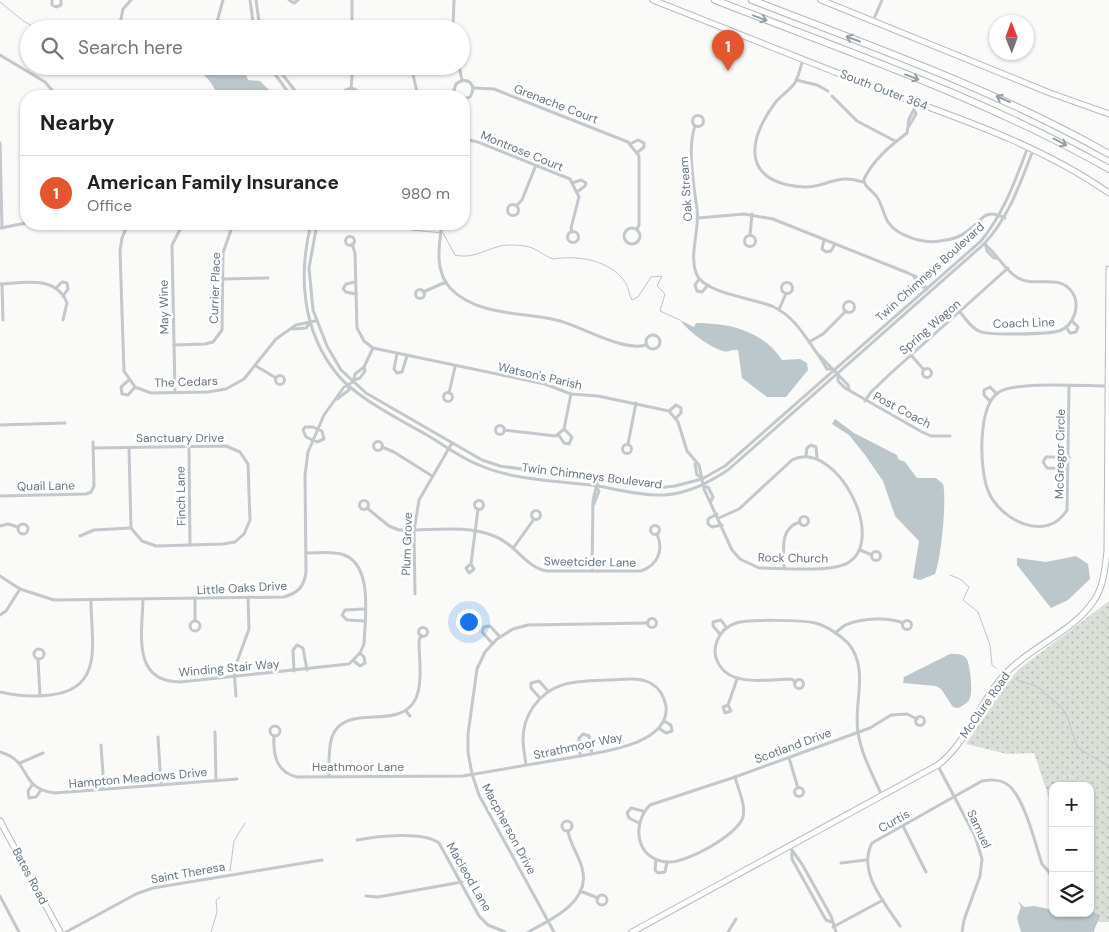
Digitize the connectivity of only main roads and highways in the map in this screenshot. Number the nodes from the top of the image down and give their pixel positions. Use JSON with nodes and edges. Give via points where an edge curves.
{"nodes":[{"id":1,"x":715,"y":0,"type":"edge"},
{"id":2,"x":752,"y":0,"type":"edge"},
{"id":3,"x":1109,"y":154,"type":"edge"},
{"id":4,"x":1109,"y":169,"type":"edge"}],
"edges":[{"from":1,"to":4,"type":"highway","one_way":true,"via":[[982,104]]},
{"from":3,"to":2,"type":"highway","one_way":true,"via":[[1036,114],[981,89]]}]}
